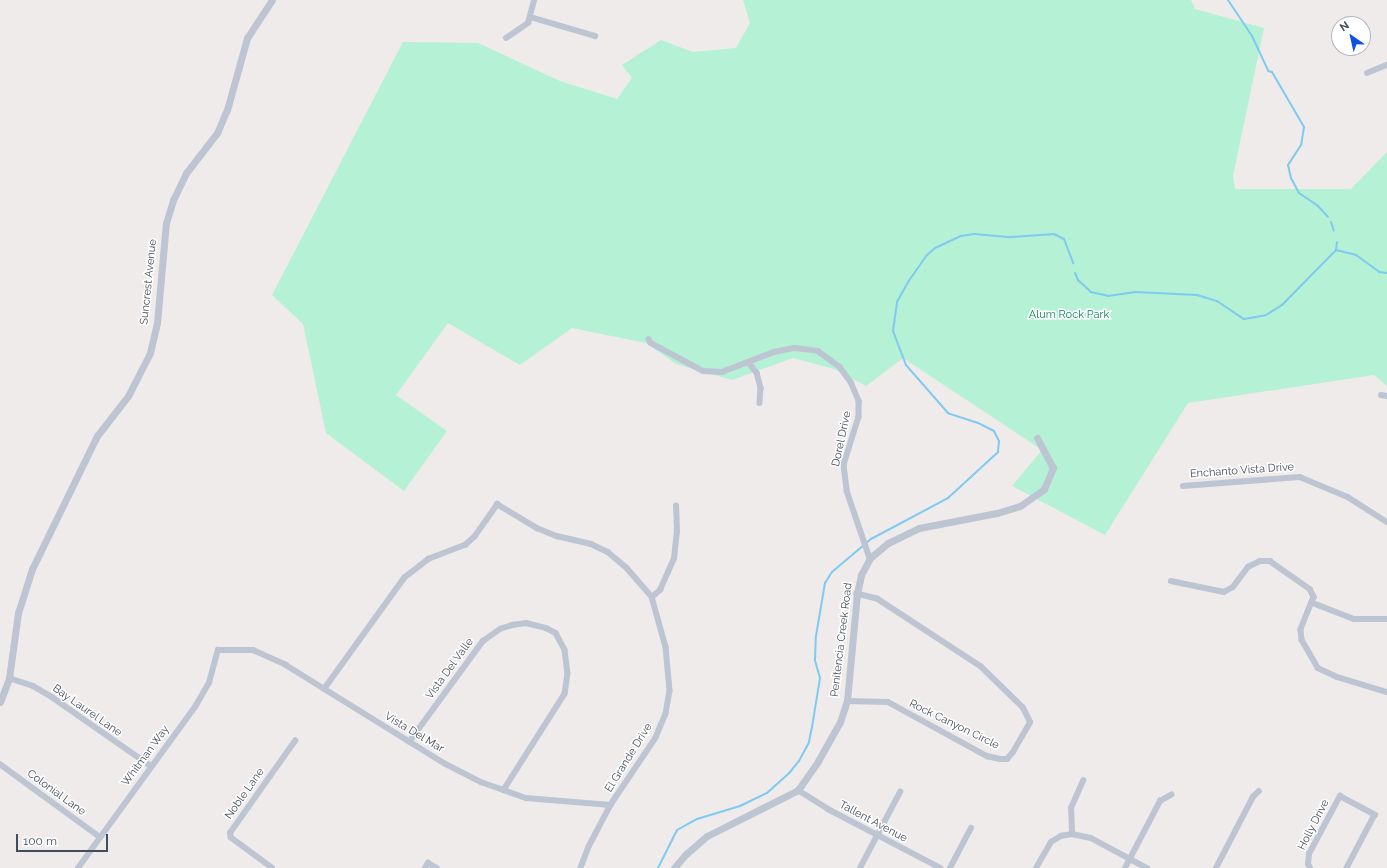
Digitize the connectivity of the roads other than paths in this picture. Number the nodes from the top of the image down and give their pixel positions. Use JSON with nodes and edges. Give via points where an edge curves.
{"nodes":[{"id":1,"x":272,"y":0,"type":"edge"},
{"id":2,"x":534,"y":0,"type":"edge"},
{"id":3,"x":530,"y":17,"type":"junction"},
{"id":4,"x":595,"y":36,"type":"dead end"},
{"id":5,"x":506,"y":38,"type":"dead end"},
{"id":6,"x":1387,"y":65,"type":"edge"},
{"id":7,"x":1366,"y":73,"type":"dead end"},
{"id":8,"x":649,"y":339,"type":"dead end"},
{"id":9,"x":749,"y":363,"type":"junction"},
{"id":10,"x":760,"y":403,"type":"dead end"},
{"id":11,"x":1037,"y":438,"type":"dead end"},
{"id":12,"x":1183,"y":486,"type":"dead end"},
{"id":13,"x":676,"y":506,"type":"dead end"},
{"id":14,"x":1387,"y":522,"type":"edge"},
{"id":15,"x":870,"y":558,"type":"junction"},
{"id":16,"x":1171,"y":581,"type":"dead end"},
{"id":17,"x":857,"y":594,"type":"junction"},
{"id":18,"x":652,"y":597,"type":"junction"},
{"id":19,"x":1313,"y":603,"type":"junction"},
{"id":20,"x":1387,"y":619,"type":"edge"},
{"id":21,"x":218,"y":650,"type":"joint"},
{"id":22,"x":9,"y":678,"type":"junction"},
{"id":23,"x":324,"y":689,"type":"junction"},
{"id":24,"x":1387,"y":692,"type":"edge"},
{"id":25,"x":846,"y":701,"type":"junction"},
{"id":26,"x":0,"y":702,"type":"edge"},
{"id":27,"x":295,"y":741,"type":"dead end"},
{"id":28,"x":409,"y":742,"type":"junction"},
{"id":29,"x":0,"y":764,"type":"edge"},
{"id":30,"x":151,"y":766,"type":"junction"},
{"id":31,"x":1083,"y":781,"type":"dead end"},
{"id":32,"x":504,"y":790,"type":"junction"},
{"id":33,"x":798,"y":790,"type":"junction"},
{"id":34,"x":1259,"y":791,"type":"dead end"},
{"id":35,"x":900,"y":792,"type":"dead end"},
{"id":36,"x":1171,"y":795,"type":"dead end"},
{"id":37,"x":611,"y":805,"type":"junction"},
{"id":38,"x":970,"y":828,"type":"dead end"},
{"id":39,"x":1072,"y":834,"type":"junction"},
{"id":40,"x":877,"y":835,"type":"junction"},
{"id":41,"x":100,"y":837,"type":"junction"},
{"id":42,"x":1130,"y":859,"type":"junction"},
{"id":43,"x":427,"y":866,"type":"edge"},
{"id":44,"x":78,"y":868,"type":"edge"},
{"id":45,"x":272,"y":868,"type":"edge"},
{"id":46,"x":437,"y":868,"type":"edge"},
{"id":47,"x":582,"y":868,"type":"edge"},
{"id":48,"x":674,"y":868,"type":"edge"},
{"id":49,"x":860,"y":868,"type":"edge"},
{"id":50,"x":941,"y":868,"type":"edge"},
{"id":51,"x":950,"y":868,"type":"edge"},
{"id":52,"x":1036,"y":868,"type":"edge"},
{"id":53,"x":1125,"y":868,"type":"edge"},
{"id":54,"x":1147,"y":868,"type":"edge"},
{"id":55,"x":1216,"y":868,"type":"edge"},
{"id":56,"x":1310,"y":868,"type":"edge"},
{"id":57,"x":1347,"y":868,"type":"edge"}],
"edges":[{"from":1,"to":22,"type":"street","name":"Suncrest Avenue","via":[[247,38],[228,110],[217,133],[186,173],[173,200],[166,223],[157,323],[150,353],[128,396],[97,436],[32,569],[18,613]]},
{"from":2,"to":3,"type":"street"},
{"from":3,"to":4,"type":"street"},
{"from":3,"to":5,"type":"street","via":[[528,23]]},
{"from":6,"to":7,"type":"street"},
{"from":8,"to":9,"type":"street","name":"Dorel Drive","via":[[702,371],[722,372]]},
{"from":9,"to":10,"type":"street","via":[[761,388]]},
{"from":9,"to":15,"type":"street","name":"Dorel Drive","via":[[774,352],[796,348],[818,352],[840,367],[852,382],[859,401],[859,417],[844,465],[847,491]]},
{"from":11,"to":15,"type":"street","name":"Penitencia Creek Road","via":[[1052,468],[1044,489],[1026,502],[997,513],[919,528],[888,543]]},
{"from":12,"to":14,"type":"street","name":"Enchanto Vista Drive","via":[[1300,477],[1348,497]]},
{"from":13,"to":18,"type":"street","via":[[674,559],[660,590]]},
{"from":15,"to":17,"type":"street","name":"Penitencia Creek Road","via":[[861,575]]},
{"from":16,"to":19,"type":"street","via":[[1224,592],[1233,587],[1248,567],[1260,561],[1270,561],[1310,589],[1314,597]]},
{"from":17,"to":25,"type":"street","name":"Penitencia Creek Road"},
{"from":17,"to":25,"type":"street","name":"Rock Canyon Circle","via":[[877,600],[981,667],[1023,708],[1030,722],[1013,752],[1007,758],[1000,759],[987,756],[888,702]]},
{"from":18,"to":23,"type":"street","name":"El Grande Drive","via":[[627,568],[608,552],[591,544],[557,536],[538,528],[497,504],[475,536],[465,545],[428,559],[404,578]]},
{"from":18,"to":37,"type":"street","name":"El Grande Drive","via":[[669,665],[670,691],[666,714],[656,738]]},
{"from":19,"to":20,"type":"street","via":[[1354,619]]},
{"from":19,"to":24,"type":"street","via":[[1301,630],[1305,646],[1318,668],[1337,677]]},
{"from":21,"to":23,"type":"street","name":"Vista Del Mar","via":[[253,650],[286,664]]},
{"from":21,"to":30,"type":"street","name":"Whitman Way","via":[[209,683]]},
{"from":22,"to":26,"type":"street","name":"Suncrest Avenue"},
{"from":22,"to":30,"type":"street","name":"Bay Laurel Lane","via":[[33,686],[52,697]]},
{"from":23,"to":28,"type":"street","name":"Vista Del Mar"},
{"from":25,"to":33,"type":"street","name":"Penitencia Creek Road","via":[[840,722]]},
{"from":27,"to":45,"type":"street","name":"Noble Lane","via":[[230,833],[231,838]]},
{"from":28,"to":32,"type":"street","name":"Vista Del Mar","via":[[463,773]]},
{"from":28,"to":32,"type":"street","name":"Vista Del Valle","via":[[483,641],[500,629],[526,623],[556,633],[565,650],[568,673],[565,694]]},
{"from":29,"to":41,"type":"street","name":"Colonial Lane"},
{"from":30,"to":41,"type":"street","name":"Whitman Way"},
{"from":31,"to":39,"type":"street","via":[[1071,808]]},
{"from":32,"to":37,"type":"street","name":"Vista Del Mar","via":[[548,801]]},
{"from":33,"to":40,"type":"street","name":"Tallent Avenue"},
{"from":33,"to":48,"type":"street","via":[[707,836],[689,850]]},
{"from":34,"to":55,"type":"street","via":[[1253,797]]},
{"from":35,"to":40,"type":"street"},
{"from":36,"to":42,"type":"street","via":[[1160,801]]},
{"from":37,"to":47,"type":"street","name":"El Grande Drive","via":[[589,847]]},
{"from":38,"to":51,"type":"street"},
{"from":39,"to":42,"type":"street","via":[[1091,838]]},
{"from":39,"to":52,"type":"street","via":[[1061,836],[1051,842]]},
{"from":40,"to":49,"type":"street"},
{"from":40,"to":50,"type":"street","name":"Tallent Avenue"},
{"from":41,"to":44,"type":"street","name":"Whitman Way"},
{"from":42,"to":53,"type":"street"},
{"from":42,"to":54,"type":"street"},
{"from":43,"to":46,"type":"street"},
{"from":56,"to":57,"type":"street","name":"Holly Drive","via":[[1310,854],[1340,796],[1375,815]]}]}
